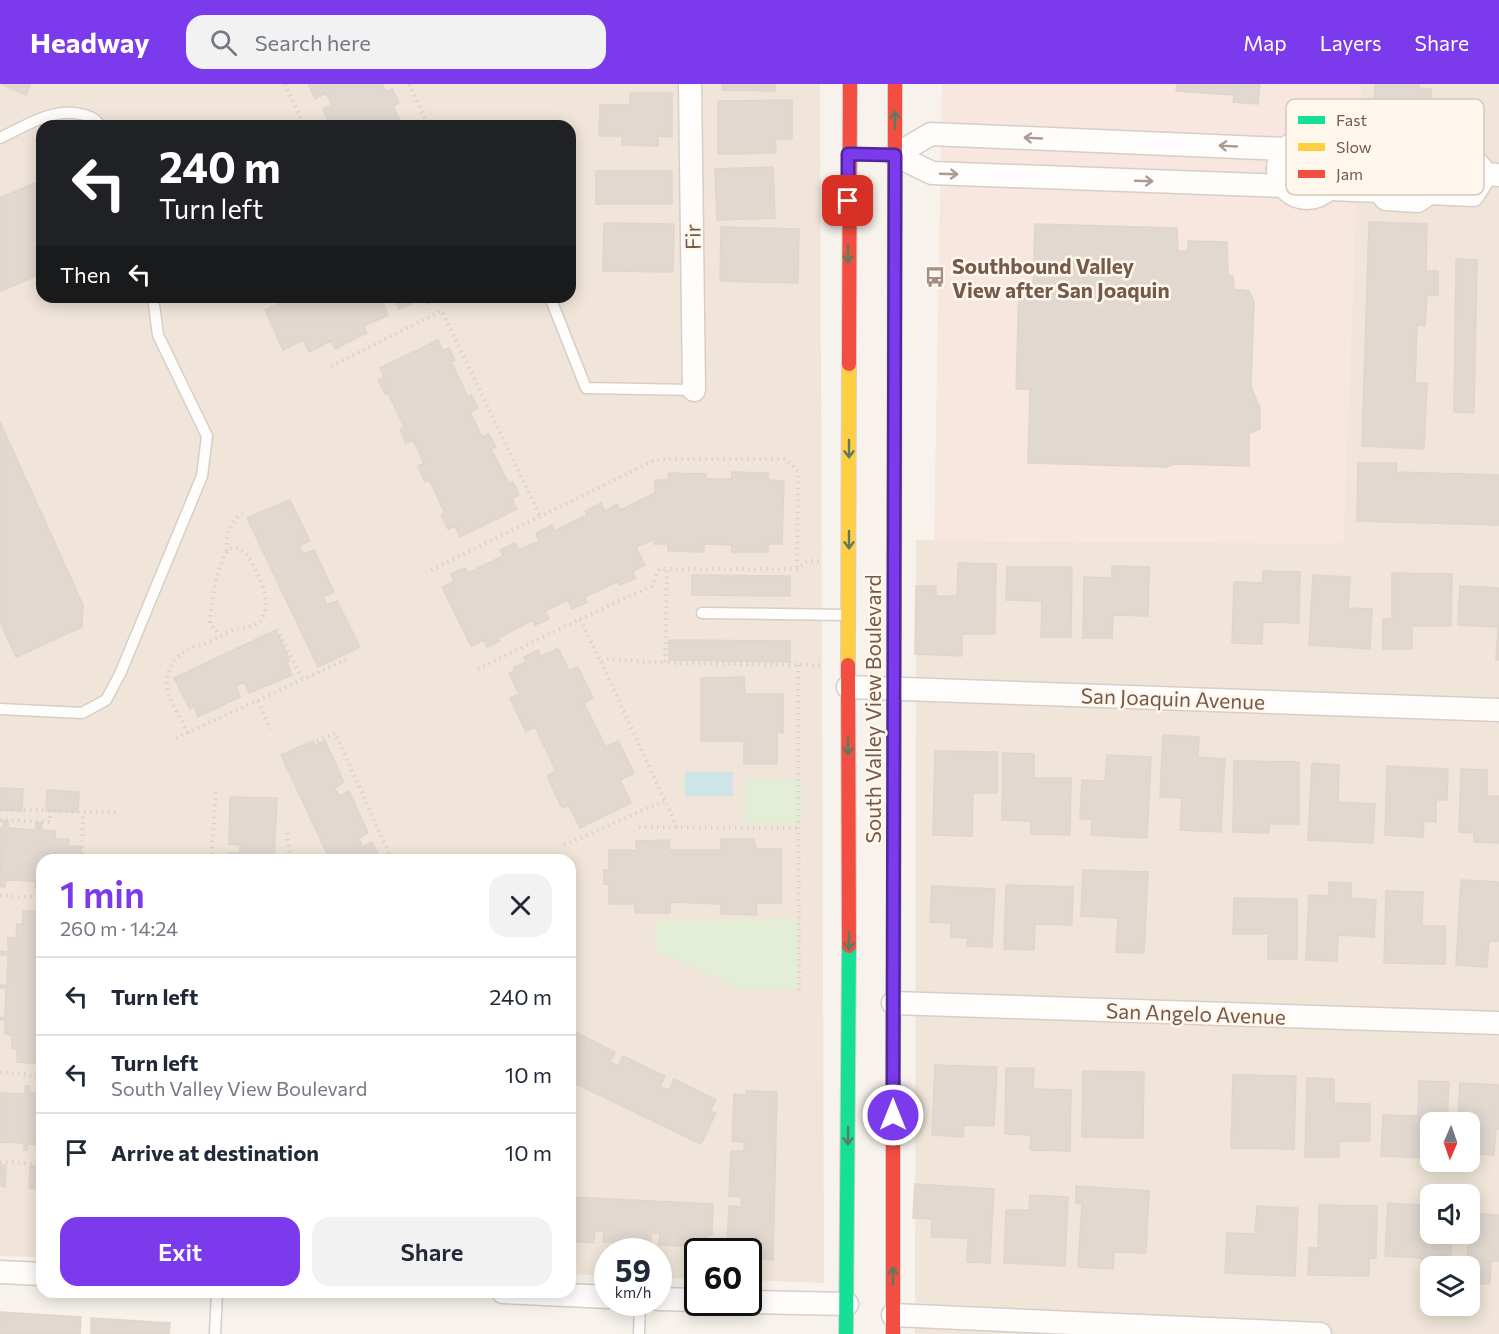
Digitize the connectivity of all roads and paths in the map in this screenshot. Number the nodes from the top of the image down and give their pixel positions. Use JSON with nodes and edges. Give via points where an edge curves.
{"nodes":[{"id":1,"x":285,"y":84,"type":"edge"},
{"id":2,"x":409,"y":84,"type":"edge"},
{"id":3,"x":690,"y":84,"type":"edge"},
{"id":4,"x":850,"y":84,"type":"edge"},
{"id":5,"x":895,"y":84,"type":"edge"},
{"id":6,"x":38,"y":120,"type":"edge"},
{"id":7,"x":96,"y":120,"type":"edge"},
{"id":8,"x":301,"y":120,"type":"edge"},
{"id":9,"x":426,"y":120,"type":"edge"},
{"id":10,"x":36,"y":121,"type":"edge"},
{"id":11,"x":0,"y":138,"type":"edge"},
{"id":12,"x":1286,"y":149,"type":"joint"},
{"id":13,"x":889,"y":155,"type":"junction"},
{"id":14,"x":1285,"y":186,"type":"joint"},
{"id":15,"x":1296,"y":195,"type":"edge"},
{"id":16,"x":1320,"y":195,"type":"edge"},
{"id":17,"x":1382,"y":195,"type":"edge"},
{"id":18,"x":1427,"y":195,"type":"edge"},
{"id":19,"x":154,"y":303,"type":"edge"},
{"id":20,"x":552,"y":303,"type":"edge"},
{"id":21,"x":331,"y":366,"type":"dead end"},
{"id":22,"x":694,"y":390,"type":"joint"},
{"id":23,"x":242,"y":513,"type":"dead end"},
{"id":24,"x":540,"y":516,"type":"junction"},
{"id":25,"x":227,"y":551,"type":"junction"},
{"id":26,"x":667,"y":569,"type":"dead end"},
{"id":27,"x":797,"y":569,"type":"dead end"},
{"id":28,"x":432,"y":570,"type":"dead end"},
{"id":29,"x":702,"y":613,"type":"dead end"},
{"id":30,"x":848,"y":615,"type":"junction"},
{"id":31,"x":580,"y":619,"type":"junction"},
{"id":32,"x":277,"y":629,"type":"dead end"},
{"id":33,"x":221,"y":636,"type":"junction"},
{"id":34,"x":347,"y":659,"type":"dead end"},
{"id":35,"x":601,"y":662,"type":"junction"},
{"id":36,"x":665,"y":663,"type":"dead end"},
{"id":37,"x":798,"y":665,"type":"dead end"},
{"id":38,"x":478,"y":669,"type":"dead end"},
{"id":39,"x":303,"y":680,"type":"junction"},
{"id":40,"x":848,"y":687,"type":"junction"},
{"id":41,"x":893,"y":689,"type":"junction"},
{"id":42,"x":258,"y":700,"type":"junction"},
{"id":43,"x":0,"y":709,"type":"edge"},
{"id":44,"x":1499,"y":710,"type":"edge"},
{"id":45,"x":270,"y":729,"type":"dead end"},
{"id":46,"x":188,"y":733,"type":"junction"},
{"id":47,"x":176,"y":738,"type":"dead end"},
{"id":48,"x":317,"y":741,"type":"dead end"},
{"id":49,"x":216,"y":789,"type":"dead end"},
{"id":50,"x":664,"y":801,"type":"junction"},
{"id":51,"x":0,"y":809,"type":"edge"},
{"id":52,"x":50,"y":811,"type":"junction"},
{"id":53,"x":83,"y":812,"type":"junction"},
{"id":54,"x":118,"y":813,"type":"dead end"},
{"id":55,"x":0,"y":820,"type":"edge"},
{"id":56,"x":639,"y":828,"type":"dead end"},
{"id":57,"x":677,"y":828,"type":"junction"},
{"id":58,"x":798,"y":828,"type":"junction"},
{"id":59,"x":287,"y":833,"type":"dead end"},
{"id":60,"x":564,"y":845,"type":"dead end"},
{"id":61,"x":82,"y":854,"type":"edge"},
{"id":62,"x":211,"y":854,"type":"edge"},
{"id":63,"x":289,"y":854,"type":"edge"},
{"id":64,"x":389,"y":854,"type":"edge"},
{"id":65,"x":849,"y":877,"type":"junction"},
{"id":66,"x":0,"y":895,"type":"edge"},
{"id":67,"x":36,"y":897,"type":"edge"},
{"id":68,"x":864,"y":905,"type":"dead end"},
{"id":69,"x":799,"y":995,"type":"dead end"},
{"id":70,"x":887,"y":998,"type":"junction"},
{"id":71,"x":1499,"y":1023,"type":"edge"},
{"id":72,"x":0,"y":1072,"type":"edge"},
{"id":73,"x":36,"y":1077,"type":"edge"},
{"id":74,"x":0,"y":1162,"type":"edge"},
{"id":75,"x":36,"y":1164,"type":"edge"},
{"id":76,"x":847,"y":1181,"type":"junction"},
{"id":77,"x":861,"y":1224,"type":"dead end"},
{"id":78,"x":0,"y":1272,"type":"edge"},
{"id":79,"x":36,"y":1274,"type":"edge"},
{"id":80,"x":576,"y":1295,"type":"edge"},
{"id":81,"x":594,"y":1296,"type":"edge"},
{"id":82,"x":216,"y":1298,"type":"edge"},
{"id":83,"x":762,"y":1303,"type":"edge"},
{"id":84,"x":854,"y":1312,"type":"junction"},
{"id":85,"x":640,"y":1316,"type":"edge"},
{"id":86,"x":889,"y":1319,"type":"edge"},
{"id":87,"x":215,"y":1334,"type":"edge"},
{"id":88,"x":639,"y":1334,"type":"edge"},
{"id":89,"x":846,"y":1334,"type":"edge"},
{"id":90,"x":1320,"y":1334,"type":"edge"}],
"edges":[{"from":1,"to":8,"type":"path"},
{"from":2,"to":9,"type":"path"},
{"from":3,"to":22,"type":"street","name":"Fir"},
{"from":4,"to":30,"type":"main road","name":"South Valley View Boulevard","one_way":true,"via":[[854,154]]},
{"from":13,"to":5,"type":"main road","name":"South Valley View Boulevard","one_way":true},
{"from":6,"to":7,"type":"lane","via":[[59,112]]},
{"from":10,"to":11,"type":"lane"},
{"from":12,"to":13,"type":"street","one_way":true,"via":[[931,134]]},
{"from":12,"to":14,"type":"street","via":[[1279,163]]},
{"from":13,"to":14,"type":"street","one_way":true,"via":[[932,173]]},
{"from":13,"to":41,"type":"main road","name":"South Valley View Boulevard","via":[[896,383]]},
{"from":15,"to":16,"type":"street"},
{"from":17,"to":18,"type":"street","via":[[1386,200],[1418,201]]},
{"from":19,"to":43,"type":"lane","via":[[158,335],[207,436],[202,476],[106,700],[82,713]]},
{"from":20,"to":22,"type":"lane","via":[[586,388]]},
{"from":21,"to":24,"type":"path","via":[[442,311]]},
{"from":23,"to":25,"type":"path","via":[[229,529]]},
{"from":24,"to":27,"type":"path","via":[[655,460],[786,459],[798,472]]},
{"from":24,"to":28,"type":"path"},
{"from":25,"to":33,"type":"path","via":[[218,572],[210,615],[210,624]]},
{"from":25,"to":33,"type":"path","via":[[237,546],[247,555],[262,584],[266,609],[255,626]]},
{"from":26,"to":31,"type":"path","via":[[659,569],[652,586]]},
{"from":29,"to":30,"type":"lane"},
{"from":30,"to":40,"type":"main road","name":"South Valley View Boulevard"},
{"from":31,"to":35,"type":"path"},
{"from":31,"to":38,"type":"path"},
{"from":32,"to":39,"type":"path"},
{"from":33,"to":46,"type":"path","via":[[187,649],[174,658],[171,666],[167,691]]},
{"from":34,"to":39,"type":"path"},
{"from":35,"to":36,"type":"path","via":[[608,659]]},
{"from":35,"to":50,"type":"path"},
{"from":37,"to":58,"type":"path"},
{"from":39,"to":42,"type":"path"},
{"from":40,"to":41,"type":"street","name":"San Joaquin Avenue"},
{"from":40,"to":65,"type":"main road","name":"South Valley View Boulevard","one_way":true},
{"from":41,"to":44,"type":"street","name":"San Joaquin Avenue"},
{"from":41,"to":70,"type":"main road","name":"South Valley View Boulevard"},
{"from":42,"to":45,"type":"path"},
{"from":42,"to":46,"type":"path"},
{"from":46,"to":47,"type":"path"},
{"from":48,"to":64,"type":"path","via":[[335,733]]},
{"from":49,"to":62,"type":"path"},
{"from":50,"to":57,"type":"path"},
{"from":50,"to":60,"type":"path"},
{"from":51,"to":52,"type":"path"},
{"from":52,"to":53,"type":"path"},
{"from":52,"to":55,"type":"path","via":[[50,822]]},
{"from":53,"to":54,"type":"path"},
{"from":53,"to":61,"type":"path"},
{"from":56,"to":57,"type":"path"},
{"from":57,"to":58,"type":"path"},
{"from":58,"to":69,"type":"path"},
{"from":59,"to":63,"type":"path"},
{"from":65,"to":68,"type":"main road"},
{"from":65,"to":76,"type":"main road","name":"South Valley View Boulevard","one_way":true},
{"from":66,"to":67,"type":"path"},
{"from":70,"to":71,"type":"street","name":"San Angelo Avenue"},
{"from":86,"to":70,"type":"main road","name":"South Valley View Boulevard","one_way":true},
{"from":72,"to":73,"type":"path"},
{"from":74,"to":75,"type":"path"},
{"from":76,"to":77,"type":"main road"},
{"from":76,"to":84,"type":"main road","name":"South Valley View Boulevard"},
{"from":78,"to":79,"type":"street"},
{"from":80,"to":81,"type":"street"},
{"from":82,"to":87,"type":"lane"},
{"from":83,"to":84,"type":"street"},
{"from":84,"to":89,"type":"main road","name":"South Valley View Boulevard"},
{"from":85,"to":88,"type":"lane"},
{"from":86,"to":90,"type":"street"}]}
